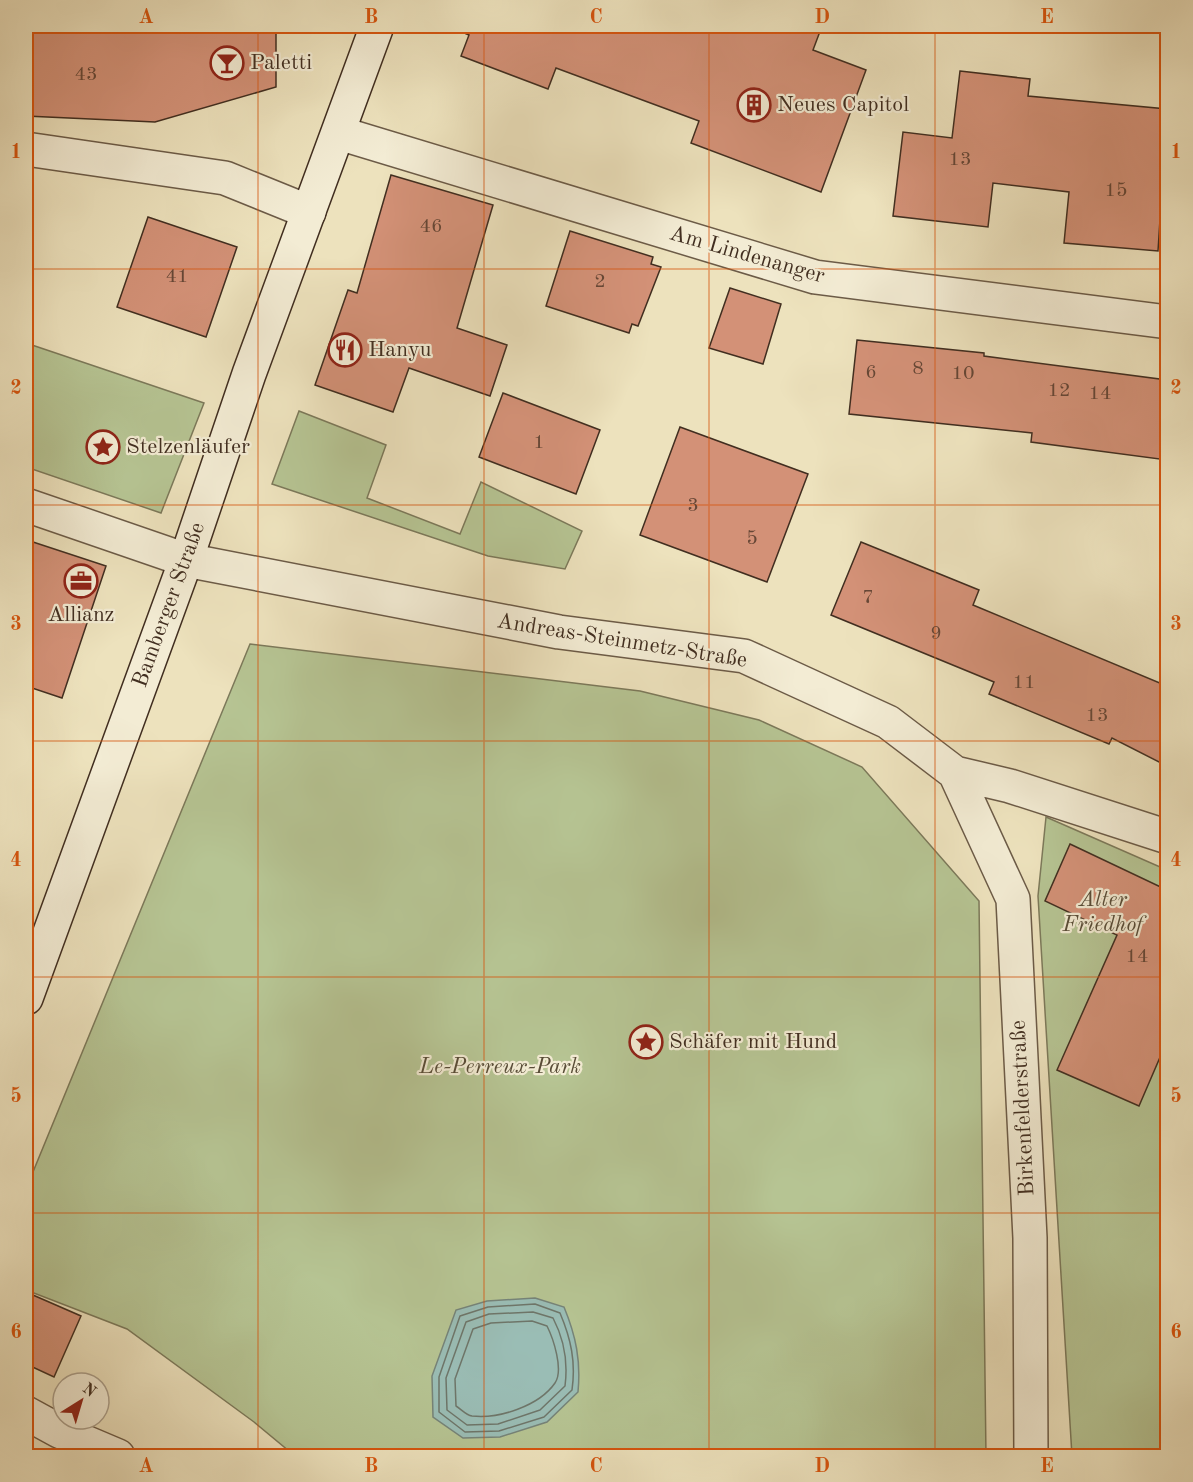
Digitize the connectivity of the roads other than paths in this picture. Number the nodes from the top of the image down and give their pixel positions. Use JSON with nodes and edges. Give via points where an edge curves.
{"nodes":[{"id":1,"x":377,"y":26,"type":"edge"},
{"id":2,"x":339,"y":133,"type":"junction"},
{"id":3,"x":26,"y":149,"type":"edge"},
{"id":4,"x":309,"y":212,"type":"junction"},
{"id":5,"x":1167,"y":322,"type":"edge"},
{"id":6,"x":26,"y":505,"type":"edge"},
{"id":7,"x":186,"y":560,"type":"junction"},
{"id":8,"x":955,"y":773,"type":"junction"},
{"id":9,"x":1167,"y":837,"type":"edge"},
{"id":10,"x":26,"y":998,"type":"edge"},
{"id":11,"x":26,"y":1413,"type":"edge"},
{"id":12,"x":118,"y":1456,"type":"edge"},
{"id":13,"x":1031,"y":1456,"type":"edge"}],
"edges":[{"from":1,"to":2,"type":"street","name":"Bamberger Straße"},
{"from":2,"to":4,"type":"street","name":"Bamberger Straße"},
{"from":2,"to":5,"type":"street","name":"Am Lindenanger","via":[[815,277]]},
{"from":3,"to":4,"type":"street","via":[[225,178]]},
{"from":4,"to":7,"type":"street","name":"Bamberger Straße"},
{"from":6,"to":7,"type":"street","name":"Andreas-Steinmetz-Straße"},
{"from":7,"to":8,"type":"street","name":"Andreas-Steinmetz-Straße","via":[[559,632],[744,656],[888,722]]},
{"from":7,"to":10,"type":"street","name":"Bamberger Straße"},
{"from":8,"to":9,"type":"street","name":"Andreas-Steinmetz-Straße","via":[[1010,786]]},
{"from":8,"to":13,"type":"street","name":"Birkenfelderstraße","via":[[1013,899],[1030,1238]]},
{"from":11,"to":12,"type":"street"}]}
